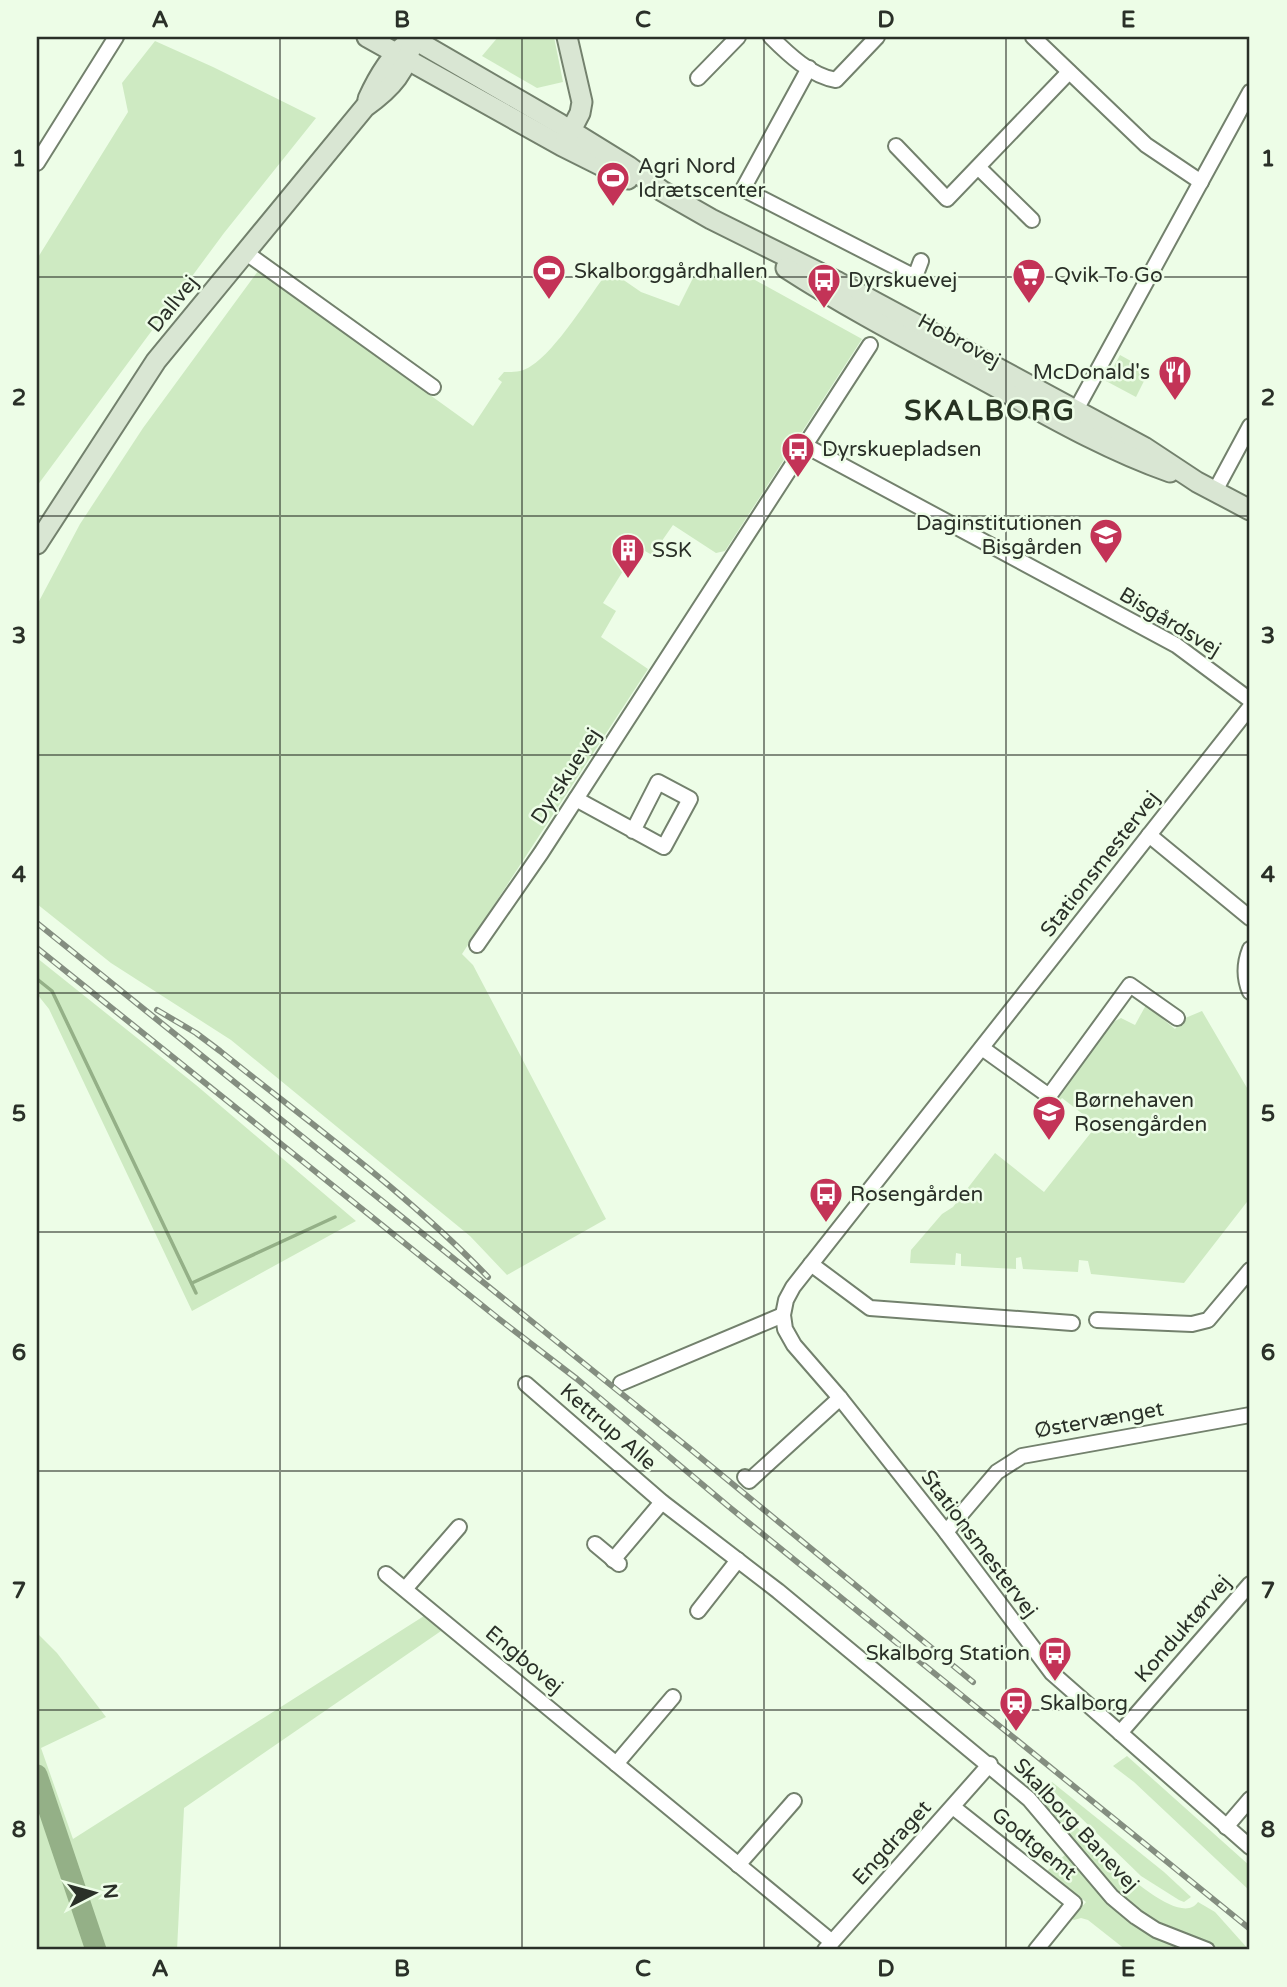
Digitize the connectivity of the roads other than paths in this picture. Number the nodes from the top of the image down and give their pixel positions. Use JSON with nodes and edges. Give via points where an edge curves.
{"nodes":[{"id":1,"x":117,"y":37,"type":"edge"},
{"id":2,"x":367,"y":37,"type":"edge"},
{"id":3,"x":412,"y":37,"type":"edge"},
{"id":4,"x":567,"y":37,"type":"edge"},
{"id":5,"x":738,"y":37,"type":"edge"},
{"id":6,"x":771,"y":37,"type":"edge"},
{"id":7,"x":877,"y":37,"type":"edge"},
{"id":8,"x":1033,"y":37,"type":"edge"},
{"id":9,"x":403,"y":56,"type":"junction"},
{"id":10,"x":809,"y":68,"type":"junction"},
{"id":11,"x":1069,"y":72,"type":"junction"},
{"id":12,"x":698,"y":78,"type":"dead end"},
{"id":13,"x":1250,"y":92,"type":"edge"},
{"id":14,"x":561,"y":135,"type":"junction"},
{"id":15,"x":896,"y":146,"type":"dead end"},
{"id":16,"x":37,"y":163,"type":"edge"},
{"id":17,"x":979,"y":168,"type":"junction"},
{"id":18,"x":1200,"y":181,"type":"junction"},
{"id":19,"x":1032,"y":220,"type":"dead end"},
{"id":20,"x":245,"y":252,"type":"junction"},
{"id":21,"x":922,"y":261,"type":"dead end"},
{"id":22,"x":870,"y":345,"type":"dead end"},
{"id":23,"x":433,"y":387,"type":"dead end"},
{"id":24,"x":1072,"y":418,"type":"junction"},
{"id":25,"x":1250,"y":426,"type":"edge"},
{"id":26,"x":806,"y":446,"type":"junction"},
{"id":27,"x":1215,"y":491,"type":"junction"},
{"id":28,"x":1250,"y":510,"type":"edge"},
{"id":29,"x":37,"y":544,"type":"edge"},
{"id":30,"x":1250,"y":700,"type":"edge"},
{"id":31,"x":1250,"y":706,"type":"edge"},
{"id":32,"x":576,"y":799,"type":"junction"},
{"id":33,"x":633,"y":831,"type":"junction"},
{"id":34,"x":1149,"y":835,"type":"junction"},
{"id":35,"x":1250,"y":918,"type":"edge"},
{"id":36,"x":477,"y":945,"type":"dead end"},
{"id":37,"x":1250,"y":950,"type":"edge"},
{"id":38,"x":1250,"y":992,"type":"edge"},
{"id":39,"x":1177,"y":1018,"type":"dead end"},
{"id":40,"x":982,"y":1048,"type":"junction"},
{"id":41,"x":811,"y":1264,"type":"junction"},
{"id":42,"x":1250,"y":1270,"type":"edge"},
{"id":43,"x":783,"y":1315,"type":"junction"},
{"id":44,"x":1097,"y":1320,"type":"dead end"},
{"id":45,"x":1072,"y":1323,"type":"dead end"},
{"id":46,"x":621,"y":1383,"type":"dead end"},
{"id":47,"x":526,"y":1384,"type":"dead end"},
{"id":48,"x":839,"y":1398,"type":"junction"},
{"id":49,"x":1250,"y":1415,"type":"edge"},
{"id":50,"x":745,"y":1477,"type":"dead end"},
{"id":51,"x":662,"y":1502,"type":"junction"},
{"id":52,"x":459,"y":1527,"type":"dead end"},
{"id":53,"x":946,"y":1532,"type":"junction"},
{"id":54,"x":595,"y":1544,"type":"dead end"},
{"id":55,"x":738,"y":1560,"type":"junction"},
{"id":56,"x":386,"y":1574,"type":"dead end"},
{"id":57,"x":1250,"y":1584,"type":"edge"},
{"id":58,"x":405,"y":1589,"type":"junction"},
{"id":59,"x":698,"y":1611,"type":"dead end"},
{"id":60,"x":673,"y":1697,"type":"dead end"},
{"id":61,"x":1120,"y":1733,"type":"junction"},
{"id":62,"x":617,"y":1764,"type":"junction"},
{"id":63,"x":990,"y":1764,"type":"junction"},
{"id":64,"x":1250,"y":1799,"type":"edge"},
{"id":65,"x":794,"y":1801,"type":"dead end"},
{"id":66,"x":953,"y":1807,"type":"junction"},
{"id":67,"x":1226,"y":1827,"type":"junction"},
{"id":68,"x":1250,"y":1847,"type":"edge"},
{"id":69,"x":737,"y":1865,"type":"junction"},
{"id":70,"x":828,"y":1946,"type":"edge"},
{"id":71,"x":1036,"y":1950,"type":"edge"},
{"id":72,"x":1207,"y":1950,"type":"edge"}],
"edges":[{"from":1,"to":16,"type":"street"},
{"from":2,"to":9,"type":"main road","name":"Hobrovej"},
{"from":3,"to":9,"type":"main road","name":"Dallvej"},
{"from":3,"to":14,"type":"main road","name":"Hobrovej"},
{"from":4,"to":14,"type":"main road","via":[[582,102]]},
{"from":5,"to":12,"type":"street"},
{"from":6,"to":10,"type":"street"},
{"from":7,"to":10,"type":"street","via":[[836,80]]},
{"from":8,"to":11,"type":"street"},
{"from":9,"to":14,"type":"main road","name":"Hobrovej"},
{"from":9,"to":20,"type":"main road","name":"Dallvej","via":[[373,87],[365,107]]},
{"from":10,"to":21,"type":"street","via":[[743,189],[915,277]]},
{"from":11,"to":17,"type":"street"},
{"from":11,"to":18,"type":"street","via":[[1146,145]]},
{"from":13,"to":18,"type":"street"},
{"from":14,"to":24,"type":"main road","name":"Hobrovej","via":[[628,166],[832,297]]},
{"from":15,"to":17,"type":"street","via":[[947,199]]},
{"from":17,"to":19,"type":"street"},
{"from":18,"to":24,"type":"street"},
{"from":20,"to":23,"type":"street"},
{"from":20,"to":29,"type":"main road","name":"Dallvej","via":[[156,361]]},
{"from":22,"to":26,"type":"street","name":"Dyrskuevej"},
{"from":24,"to":27,"type":"main road","name":"Hobrovej","via":[[1138,461]]},
{"from":25,"to":27,"type":"street"},
{"from":26,"to":30,"type":"street","name":"Bisgårdsvej","via":[[1176,645]]},
{"from":26,"to":32,"type":"street","name":"Dyrskuevej"},
{"from":27,"to":28,"type":"main road","name":"Hobrovej"},
{"from":31,"to":34,"type":"street","name":"Stationsmestervej"},
{"from":32,"to":33,"type":"street"},
{"from":32,"to":36,"type":"street","name":"Dyrskuevej"},
{"from":33,"to":33,"type":"street","via":[[664,848],[690,799],[658,782]]},
{"from":34,"to":35,"type":"street"},
{"from":34,"to":40,"type":"street","name":"Stationsmestervej"},
{"from":37,"to":38,"type":"street","via":[[1246,983]]},
{"from":39,"to":40,"type":"street","via":[[1130,985],[1049,1096]]},
{"from":40,"to":41,"type":"street","name":"Stationsmestervej"},
{"from":41,"to":43,"type":"street","name":"Stationsmestervej","via":[[793,1287]]},
{"from":41,"to":45,"type":"street","via":[[870,1308]]},
{"from":42,"to":44,"type":"street","via":[[1208,1320],[1192,1324]]},
{"from":43,"to":46,"type":"street"},
{"from":43,"to":48,"type":"street","name":"Stationsmestervej","via":[[794,1345]]},
{"from":47,"to":51,"type":"street","name":"Kettrup Alle"},
{"from":48,"to":50,"type":"street","via":[[749,1480]]},
{"from":48,"to":53,"type":"street","name":"Stationsmestervej"},
{"from":49,"to":53,"type":"street","name":"Østervænget","via":[[1022,1456],[997,1472]]},
{"from":51,"to":54,"type":"street","name":"Kettrup Alle","via":[[616,1562]]},
{"from":51,"to":55,"type":"street","name":"Kettrup Alle"},
{"from":52,"to":58,"type":"street"},
{"from":53,"to":61,"type":"street","name":"Stationsmestervej","via":[[1052,1674]]},
{"from":55,"to":59,"type":"street"},
{"from":55,"to":63,"type":"street","name":"Kettrup Alle"},
{"from":56,"to":58,"type":"street","name":"Engbovej"},
{"from":57,"to":61,"type":"street","name":"Konduktørvej"},
{"from":58,"to":62,"type":"street","name":"Engbovej"},
{"from":60,"to":62,"type":"street"},
{"from":61,"to":67,"type":"street","name":"Stationsmestervej"},
{"from":62,"to":69,"type":"street","name":"Engbovej"},
{"from":63,"to":66,"type":"street","name":"Engdraget"},
{"from":63,"to":72,"type":"street","name":"Skalborg Banevej","via":[[1029,1798],[1112,1897],[1156,1930]]},
{"from":64,"to":67,"type":"street"},
{"from":65,"to":69,"type":"street"},
{"from":66,"to":70,"type":"street","name":"Engdraget"},
{"from":66,"to":71,"type":"street","name":"Godtgemt","via":[[1073,1903]]},
{"from":67,"to":68,"type":"street","name":"Stationsmestervej"},
{"from":69,"to":70,"type":"street","name":"Engbovej"}]}
